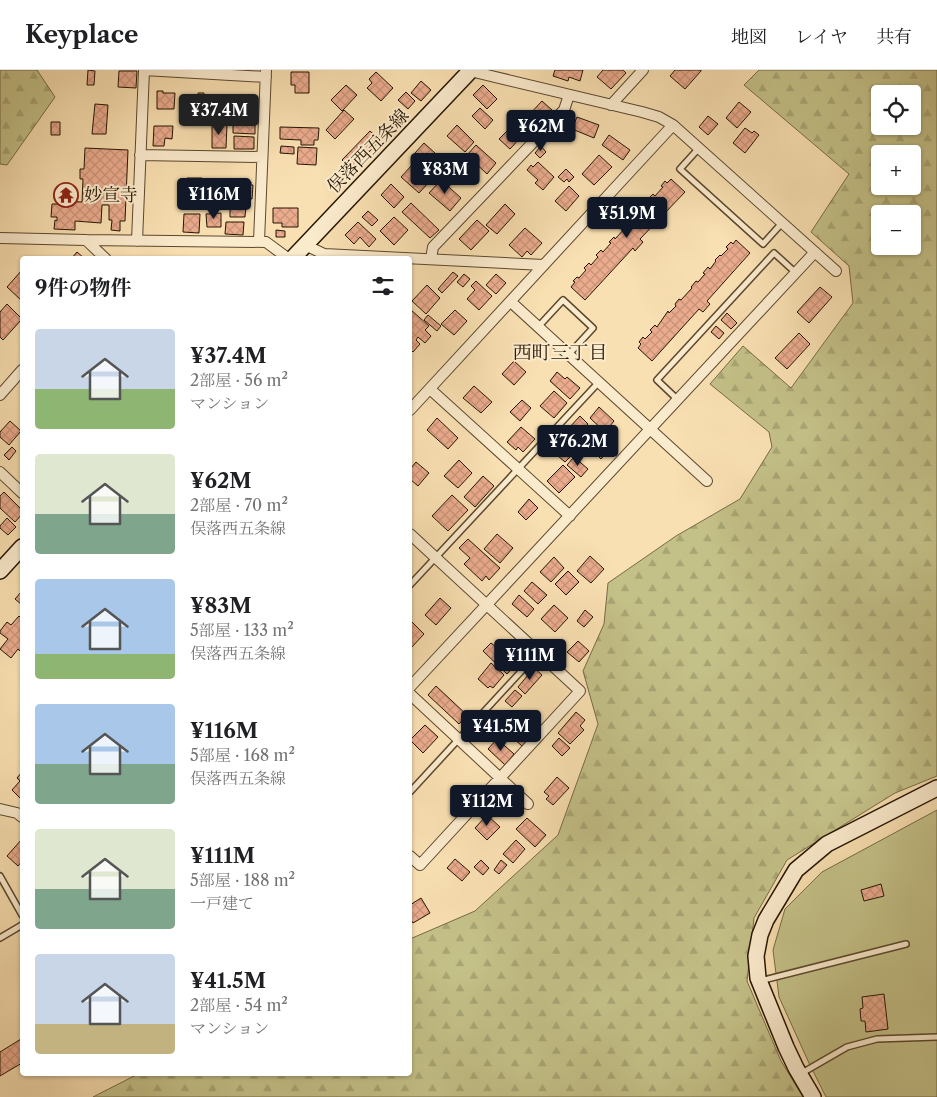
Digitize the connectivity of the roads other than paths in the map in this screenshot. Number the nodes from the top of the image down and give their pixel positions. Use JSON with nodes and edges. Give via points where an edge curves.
{"nodes":[{"id":1,"x":144,"y":70,"type":"edge"},
{"id":2,"x":470,"y":70,"type":"edge"},
{"id":3,"x":643,"y":70,"type":"edge"},
{"id":4,"x":266,"y":74,"type":"edge"},
{"id":5,"x":569,"y":95,"type":"junction"},
{"id":6,"x":611,"y":105,"type":"junction"},
{"id":7,"x":673,"y":125,"type":"junction"},
{"id":8,"x":699,"y":148,"type":"junction"},
{"id":9,"x":140,"y":155,"type":"junction"},
{"id":10,"x":262,"y":157,"type":"junction"},
{"id":11,"x":782,"y":223,"type":"junction"},
{"id":12,"x":0,"y":238,"type":"edge"},
{"id":13,"x":86,"y":240,"type":"junction"},
{"id":14,"x":137,"y":240,"type":"junction"},
{"id":15,"x":259,"y":242,"type":"junction"},
{"id":16,"x":305,"y":246,"type":"junction"},
{"id":17,"x":815,"y":252,"type":"junction"},
{"id":18,"x":103,"y":256,"type":"edge"},
{"id":19,"x":286,"y":256,"type":"edge"},
{"id":20,"x":293,"y":256,"type":"edge"},
{"id":21,"x":367,"y":256,"type":"edge"},
{"id":22,"x":412,"y":258,"type":"edge"},
{"id":23,"x":431,"y":259,"type":"junction"},
{"id":24,"x":544,"y":265,"type":"junction"},
{"id":25,"x":836,"y":271,"type":"dead end"},
{"id":26,"x":796,"y":273,"type":"junction"},
{"id":27,"x":510,"y":302,"type":"junction"},
{"id":28,"x":538,"y":327,"type":"junction"},
{"id":29,"x":568,"y":355,"type":"junction"},
{"id":30,"x":20,"y":372,"type":"edge"},
{"id":31,"x":599,"y":382,"type":"junction"},
{"id":32,"x":430,"y":389,"type":"junction"},
{"id":33,"x":0,"y":395,"type":"edge"},
{"id":34,"x":677,"y":399,"type":"junction"},
{"id":35,"x":412,"y":408,"type":"edge"},
{"id":36,"x":649,"y":428,"type":"junction"},
{"id":37,"x":518,"y":469,"type":"junction"},
{"id":38,"x":0,"y":472,"type":"edge"},
{"id":39,"x":707,"y":481,"type":"dead end"},
{"id":40,"x":20,"y":491,"type":"edge"},
{"id":41,"x":570,"y":516,"type":"junction"},
{"id":42,"x":412,"y":536,"type":"edge"},
{"id":43,"x":20,"y":550,"type":"edge"},
{"id":44,"x":435,"y":558,"type":"junction"},
{"id":45,"x":0,"y":571,"type":"edge"},
{"id":46,"x":412,"y":583,"type":"edge"},
{"id":47,"x":486,"y":605,"type":"junction"},
{"id":48,"x":538,"y":652,"type":"junction"},
{"id":49,"x":412,"y":685,"type":"edge"},
{"id":50,"x":412,"y":696,"type":"edge"},
{"id":51,"x":459,"y":739,"type":"junction"},
{"id":52,"x":501,"y":778,"type":"junction"},
{"id":53,"x":937,"y":788,"type":"edge"},
{"id":54,"x":412,"y":790,"type":"edge"},
{"id":55,"x":528,"y":804,"type":"dead end"},
{"id":56,"x":0,"y":809,"type":"edge"},
{"id":57,"x":20,"y":816,"type":"edge"},
{"id":58,"x":412,"y":858,"type":"edge"},
{"id":59,"x":0,"y":876,"type":"edge"},
{"id":60,"x":20,"y":911,"type":"edge"},
{"id":61,"x":20,"y":925,"type":"edge"},
{"id":62,"x":0,"y":938,"type":"edge"},
{"id":63,"x":906,"y":944,"type":"dead end"},
{"id":64,"x":760,"y":981,"type":"junction"},
{"id":65,"x":937,"y":1037,"type":"edge"},
{"id":66,"x":800,"y":1075,"type":"junction"},
{"id":67,"x":813,"y":1097,"type":"edge"}],
"edges":[{"from":1,"to":4,"type":"street"},
{"from":1,"to":9,"type":"street"},
{"from":2,"to":5,"type":"street"},
{"from":2,"to":16,"type":"street","name":"俣落西五条線"},
{"from":3,"to":6,"type":"street"},
{"from":4,"to":10,"type":"street"},
{"from":5,"to":6,"type":"street"},
{"from":5,"to":23,"type":"street","via":[[564,110],[433,247]]},
{"from":6,"to":7,"type":"street","via":[[642,112]]},
{"from":7,"to":8,"type":"street"},
{"from":7,"to":24,"type":"street"},
{"from":8,"to":11,"type":"street"},
{"from":8,"to":11,"type":"lane","via":[[680,169],[763,244]]},
{"from":9,"to":10,"type":"street"},
{"from":9,"to":14,"type":"street"},
{"from":10,"to":15,"type":"street"},
{"from":11,"to":17,"type":"street"},
{"from":12,"to":13,"type":"street"},
{"from":13,"to":14,"type":"street"},
{"from":13,"to":18,"type":"street"},
{"from":14,"to":15,"type":"street"},
{"from":15,"to":19,"type":"street","via":[[266,242]]},
{"from":16,"to":20,"type":"street","name":"俣落西五条線"},
{"from":16,"to":21,"type":"street","via":[[324,254]]},
{"from":17,"to":25,"type":"street"},
{"from":17,"to":26,"type":"street"},
{"from":22,"to":23,"type":"street"},
{"from":23,"to":24,"type":"street"},
{"from":24,"to":27,"type":"street"},
{"from":26,"to":34,"type":"street"},
{"from":26,"to":34,"type":"lane","via":[[774,253],[657,380]]},
{"from":27,"to":28,"type":"street"},
{"from":27,"to":32,"type":"street"},
{"from":28,"to":29,"type":"street"},
{"from":28,"to":29,"type":"lane","via":[[563,300],[593,328]]},
{"from":29,"to":31,"type":"street"},
{"from":30,"to":33,"type":"street"},
{"from":31,"to":36,"type":"street"},
{"from":31,"to":37,"type":"lane"},
{"from":32,"to":35,"type":"street"},
{"from":32,"to":37,"type":"street"},
{"from":34,"to":36,"type":"street"},
{"from":36,"to":39,"type":"street"},
{"from":36,"to":41,"type":"street"},
{"from":37,"to":41,"type":"street"},
{"from":37,"to":44,"type":"lane"},
{"from":38,"to":40,"type":"street"},
{"from":41,"to":47,"type":"street"},
{"from":42,"to":44,"type":"street"},
{"from":43,"to":45,"type":"street"},
{"from":44,"to":46,"type":"lane"},
{"from":44,"to":47,"type":"street"},
{"from":47,"to":48,"type":"street"},
{"from":47,"to":49,"type":"street"},
{"from":48,"to":51,"type":"lane"},
{"from":48,"to":52,"type":"street","via":[[580,691]]},
{"from":50,"to":51,"type":"street"},
{"from":51,"to":52,"type":"street"},
{"from":51,"to":54,"type":"lane"},
{"from":52,"to":55,"type":"street"},
{"from":52,"to":58,"type":"street","via":[[420,865]]},
{"from":53,"to":64,"type":"street","via":[[827,844],[796,870],[760,935],[756,956]]},
{"from":56,"to":57,"type":"street"},
{"from":59,"to":60,"type":"lane"},
{"from":61,"to":62,"type":"lane"},
{"from":63,"to":64,"type":"lane"},
{"from":64,"to":66,"type":"street","via":[[776,1026]]},
{"from":65,"to":66,"type":"lane","via":[[877,1039],[847,1048]]},
{"from":66,"to":67,"type":"street"}]}
